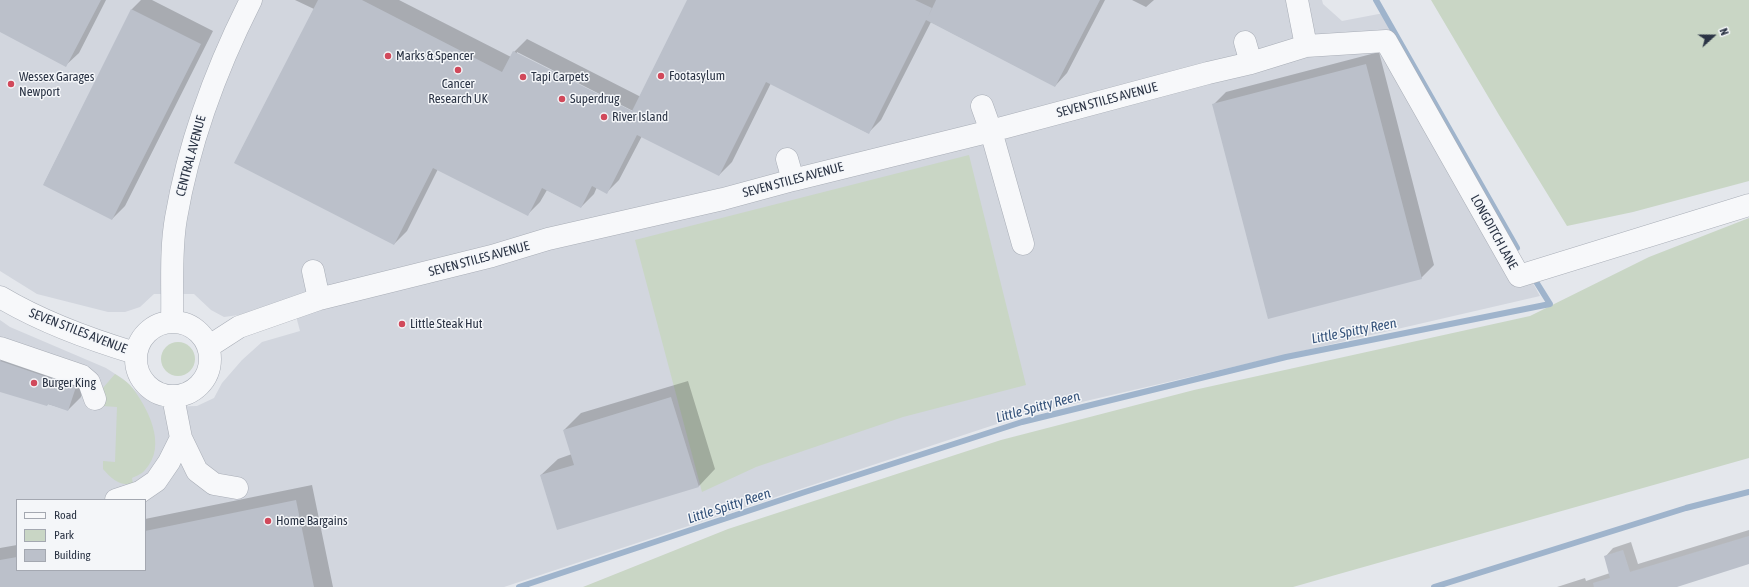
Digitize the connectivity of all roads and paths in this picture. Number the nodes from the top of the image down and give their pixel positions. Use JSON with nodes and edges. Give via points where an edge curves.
{"nodes":[{"id":1,"x":251,"y":0,"type":"edge"},
{"id":2,"x":1297,"y":0,"type":"edge"},
{"id":3,"x":1386,"y":41,"type":"joint"},
{"id":4,"x":1306,"y":46,"type":"junction"},
{"id":5,"x":982,"y":106,"type":"dead end"},
{"id":6,"x":991,"y":131,"type":"junction"},
{"id":7,"x":1749,"y":205,"type":"edge"},
{"id":8,"x":1022,"y":244,"type":"dead end"},
{"id":9,"x":313,"y":271,"type":"dead end"},
{"id":10,"x":0,"y":297,"type":"edge"},
{"id":11,"x":319,"y":300,"type":"junction"},
{"id":12,"x":172,"y":322,"type":"junction"},
{"id":13,"x":208,"y":346,"type":"junction"},
{"id":14,"x":0,"y":348,"type":"edge"},
{"id":15,"x":135,"y":353,"type":"junction"},
{"id":16,"x":173,"y":397,"type":"junction"},
{"id":17,"x":94,"y":399,"type":"dead end"},
{"id":18,"x":181,"y":438,"type":"junction"},
{"id":19,"x":237,"y":488,"type":"dead end"},
{"id":20,"x":119,"y":499,"type":"edge"}],
"edges":[{"from":1,"to":12,"type":"street","name":"CENTRAL AVENUE","via":[[229,44],[206,100],[186,172],[176,220]]},
{"from":2,"to":4,"type":"street"},
{"from":3,"to":4,"type":"street","name":"SEVEN STILES AVENUE"},
{"from":3,"to":7,"type":"street","name":"LONGDITCH LANE","via":[[1519,276]]},
{"from":4,"to":6,"type":"street","name":"SEVEN STILES AVENUE","via":[[1248,52],[1208,72]]},
{"from":5,"to":6,"type":"street"},
{"from":6,"to":8,"type":"street"},
{"from":6,"to":11,"type":"street","name":"SEVEN STILES AVENUE","via":[[790,169],[723,199],[624,211],[492,256]]},
{"from":9,"to":11,"type":"street"},
{"from":10,"to":15,"type":"street","name":"SEVEN STILES AVENUE","via":[[60,327]]},
{"from":11,"to":13,"type":"street","name":"SEVEN STILES AVENUE","via":[[239,328]]},
{"from":12,"to":13,"type":"street","via":[[184,323],[194,328]]},
{"from":12,"to":15,"type":"street","via":[[162,323],[144,334]]},
{"from":13,"to":16,"type":"street","via":[[210,367],[203,380],[193,391],[184,396]]},
{"from":14,"to":17,"type":"street","via":[[82,376],[89,382]]},
{"from":15,"to":16,"type":"street","via":[[135,364],[144,384],[163,396]]},
{"from":16,"to":18,"type":"street"},
{"from":18,"to":19,"type":"street","via":[[197,471],[214,484]]},
{"from":18,"to":20,"type":"street","via":[[156,481],[140,492]]}]}
